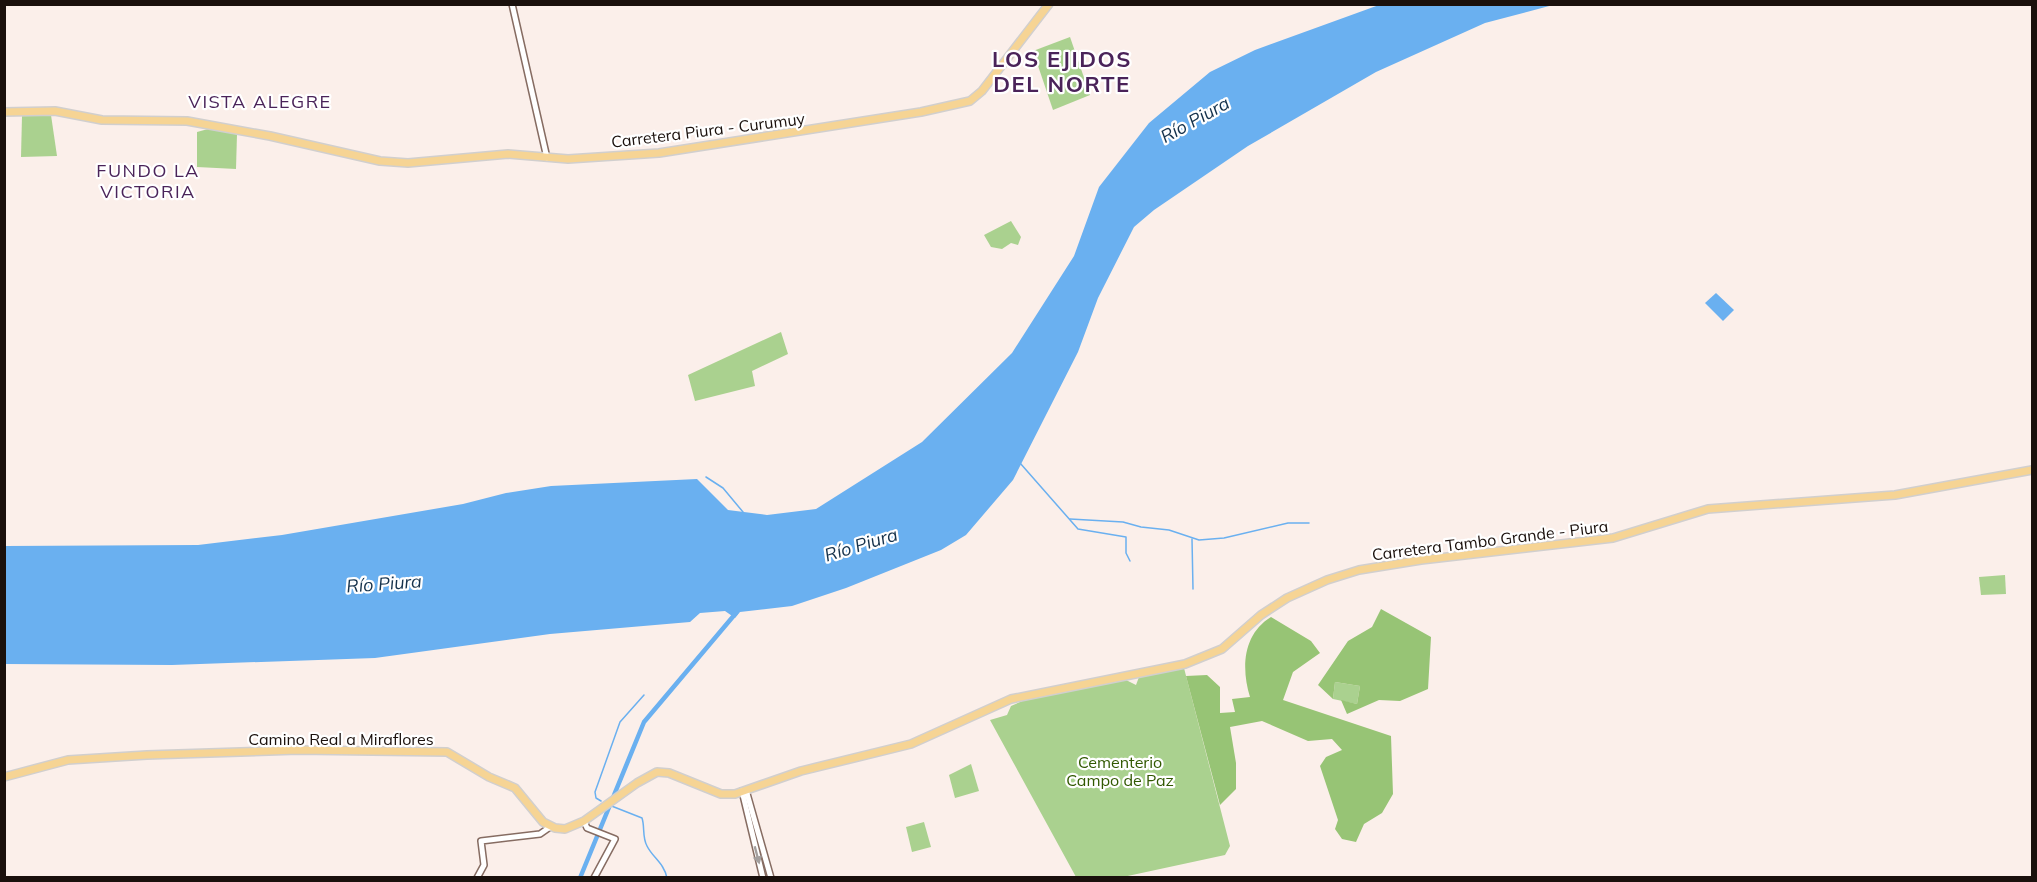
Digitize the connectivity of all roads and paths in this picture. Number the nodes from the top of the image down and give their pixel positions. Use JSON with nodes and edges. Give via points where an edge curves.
{"nodes":[{"id":1,"x":512,"y":4,"type":"edge"},
{"id":2,"x":1049,"y":4,"type":"edge"},
{"id":3,"x":4,"y":112,"type":"edge"},
{"id":4,"x":547,"y":158,"type":"junction"},
{"id":5,"x":2032,"y":470,"type":"edge"},
{"id":6,"x":4,"y":777,"type":"edge"},
{"id":7,"x":744,"y":791,"type":"junction"},
{"id":8,"x":584,"y":820,"type":"junction"},
{"id":9,"x":550,"y":827,"type":"junction"},
{"id":10,"x":477,"y":878,"type":"edge"},
{"id":11,"x":594,"y":878,"type":"edge"},
{"id":12,"x":763,"y":878,"type":"edge"},
{"id":13,"x":771,"y":878,"type":"edge"}],
"edges":[{"from":1,"to":4,"type":"street"},
{"from":2,"to":4,"type":"main road","name":"Carretera Piura - Curumuy","via":[[982,91],[965,103],[665,153]]},
{"from":3,"to":4,"type":"main road","name":"Carretera Piura - Curumuy","via":[[55,111],[102,120],[187,121],[380,161],[416,163],[508,154]]},
{"from":5,"to":7,"type":"main road","name":"Carretera Tambo Grande - Piura","via":[[1911,493],[1708,509],[1613,538],[1359,570],[1287,598],[1222,649],[1203,657],[1172,667],[1011,699],[910,744],[801,771]]},
{"from":6,"to":9,"type":"main road","name":"Camino Real a Miraflores","via":[[68,760],[135,756],[298,750],[447,752],[515,788]]},
{"from":7,"to":8,"type":"main road","name":"Carretera Tambo Grande - Piura","via":[[721,794],[663,772],[650,774]]},
{"from":7,"to":12,"type":"street","one_way":true},
{"from":7,"to":13,"type":"street"},
{"from":8,"to":9,"type":"main road","via":[[565,829]]},
{"from":8,"to":11,"type":"street","via":[[587,828],[609,835],[615,842]]},
{"from":9,"to":10,"type":"street","via":[[540,834],[481,841],[484,865]]}]}
